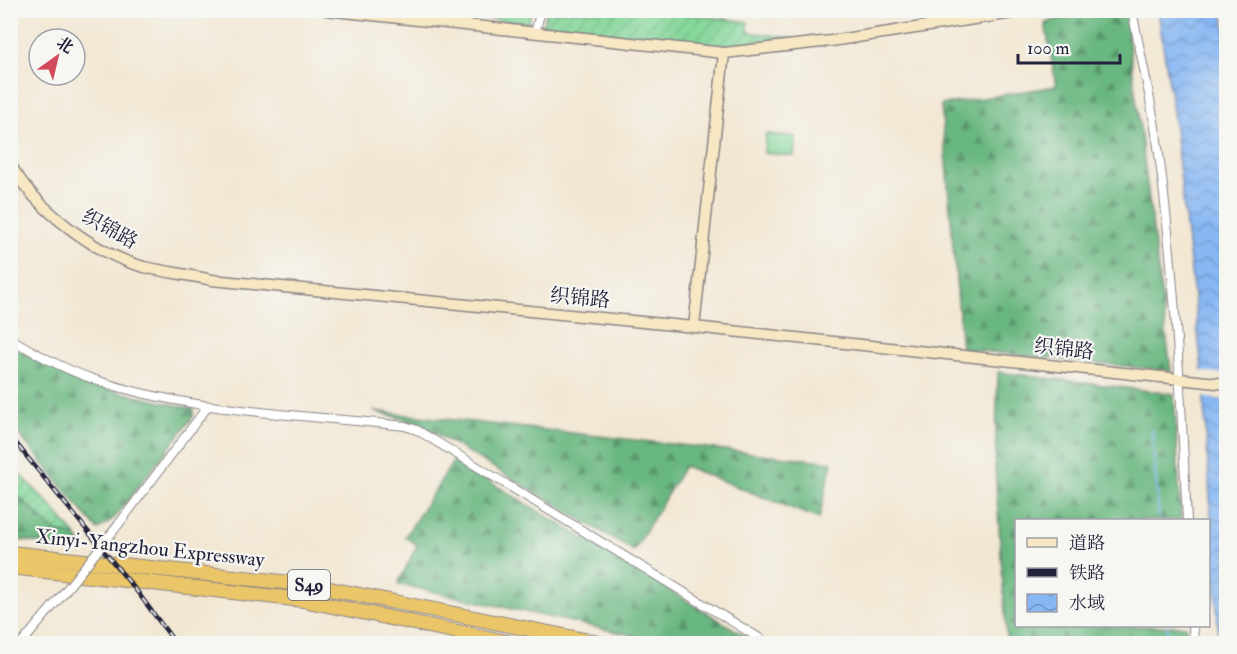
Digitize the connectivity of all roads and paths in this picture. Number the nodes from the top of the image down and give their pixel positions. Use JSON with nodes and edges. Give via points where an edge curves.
{"nodes":[{"id":1,"x":326,"y":10,"type":"edge"},
{"id":2,"x":541,"y":10,"type":"edge"},
{"id":3,"x":1032,"y":10,"type":"edge"},
{"id":4,"x":1132,"y":10,"type":"edge"},
{"id":5,"x":535,"y":33,"type":"junction"},
{"id":6,"x":723,"y":53,"type":"junction"},
{"id":7,"x":10,"y":164,"type":"edge"},
{"id":8,"x":694,"y":327,"type":"junction"},
{"id":9,"x":10,"y":338,"type":"edge"},
{"id":10,"x":1182,"y":379,"type":"junction"},
{"id":11,"x":1227,"y":384,"type":"edge"},
{"id":12,"x":208,"y":406,"type":"junction"},
{"id":13,"x":1187,"y":519,"type":"edge"},
{"id":14,"x":10,"y":553,"type":"edge"},
{"id":15,"x":10,"y":567,"type":"edge"},
{"id":16,"x":1193,"y":627,"type":"edge"},
{"id":17,"x":21,"y":644,"type":"edge"},
{"id":18,"x":516,"y":644,"type":"edge"},
{"id":19,"x":604,"y":644,"type":"edge"},
{"id":20,"x":769,"y":644,"type":"edge"},
{"id":21,"x":1194,"y":644,"type":"edge"}],
"edges":[{"from":1,"to":5,"type":"street"},
{"from":2,"to":5,"type":"street"},
{"from":3,"to":6,"type":"street"},
{"from":4,"to":10,"type":"street","via":[[1159,151]]},
{"from":5,"to":6,"type":"street"},
{"from":6,"to":8,"type":"street"},
{"from":7,"to":8,"type":"street","name":"织锦路","via":[[37,200],[68,228],[100,249],[143,266],[212,280]]},
{"from":8,"to":10,"type":"street","name":"织锦路"},
{"from":9,"to":12,"type":"street","via":[[91,379]]},
{"from":10,"to":11,"type":"street","name":"织锦路"},
{"from":10,"to":13,"type":"street"},
{"from":12,"to":17,"type":"street","bridge":true},
{"from":12,"to":20,"type":"street","via":[[417,430]]},
{"from":14,"to":19,"type":"highway","name":"Xinyi-Yangzhou Expressway","number":"S49","via":[[310,585]]},
{"from":15,"to":18,"type":"highway","name":"Xinyi-Yangzhou Expressway","number":"S49","via":[[303,600]]},
{"from":16,"to":21,"type":"street"}]}
